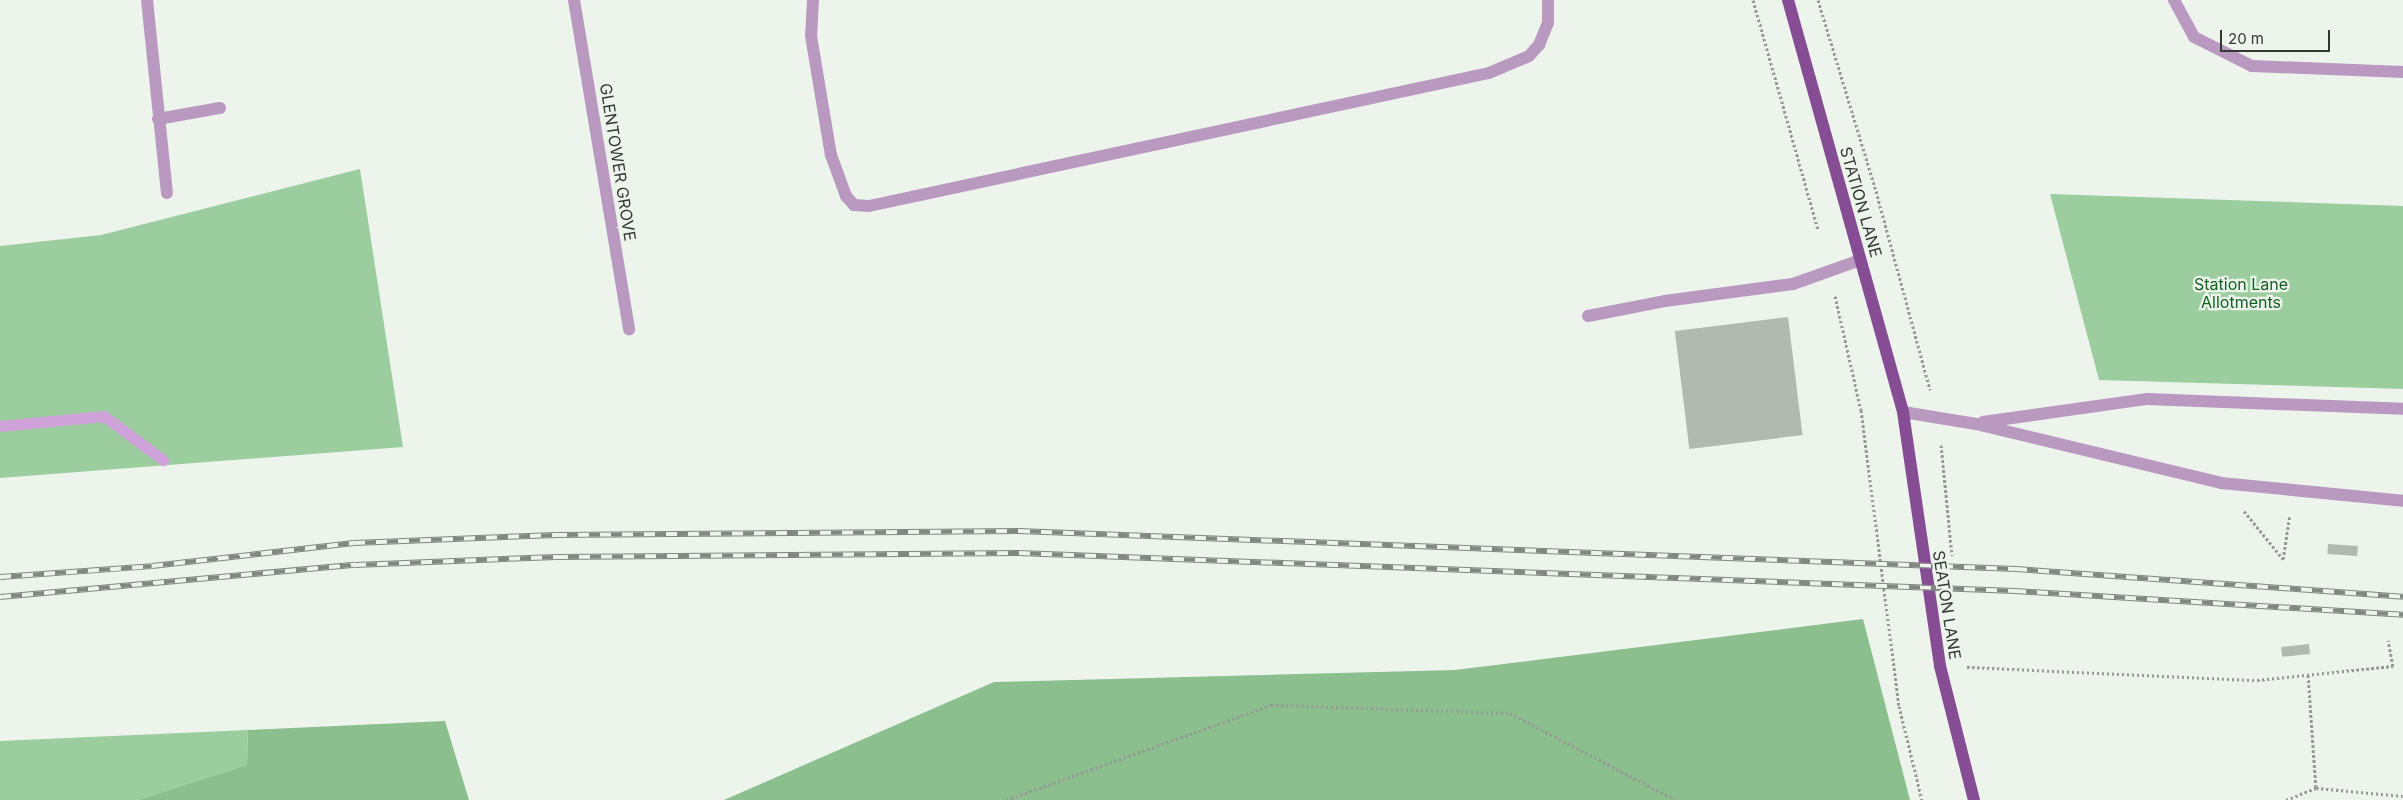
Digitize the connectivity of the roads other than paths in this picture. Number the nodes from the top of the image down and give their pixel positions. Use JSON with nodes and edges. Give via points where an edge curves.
{"nodes":[{"id":1,"x":147,"y":0,"type":"edge"},
{"id":2,"x":574,"y":0,"type":"edge"},
{"id":3,"x":813,"y":0,"type":"edge"},
{"id":4,"x":1548,"y":0,"type":"edge"},
{"id":5,"x":1788,"y":0,"type":"edge"},
{"id":6,"x":2174,"y":0,"type":"edge"},
{"id":7,"x":2403,"y":72,"type":"edge"},
{"id":8,"x":220,"y":108,"type":"dead end"},
{"id":9,"x":158,"y":119,"type":"junction"},
{"id":10,"x":167,"y":193,"type":"dead end"},
{"id":11,"x":1860,"y":260,"type":"junction"},
{"id":12,"x":1588,"y":316,"type":"dead end"},
{"id":13,"x":629,"y":329,"type":"dead end"},
{"id":14,"x":2403,"y":409,"type":"edge"},
{"id":15,"x":1903,"y":412,"type":"junction"},
{"id":16,"x":1976,"y":424,"type":"junction"},
{"id":17,"x":2403,"y":501,"type":"edge"},
{"id":18,"x":1974,"y":800,"type":"edge"}],
"edges":[{"from":1,"to":9,"type":"street"},
{"from":2,"to":13,"type":"street","name":"GLENTOWER GROVE"},
{"from":3,"to":4,"type":"street","via":[[811,36],[831,155],[846,196],[854,205],[869,206],[1489,73],[1530,56],[1539,45],[1548,23]]},
{"from":5,"to":11,"type":"main road","name":"STATION LANE"},
{"from":6,"to":7,"type":"street","via":[[2194,37],[2252,66]]},
{"from":8,"to":9,"type":"street"},
{"from":9,"to":10,"type":"street"},
{"from":11,"to":12,"type":"street","via":[[1793,284],[1665,301]]},
{"from":11,"to":15,"type":"main road","name":"STATION LANE"},
{"from":14,"to":16,"type":"street","via":[[2147,399]]},
{"from":15,"to":16,"type":"street"},
{"from":15,"to":18,"type":"main road","name":"SEATON LANE","via":[[1940,666]]},
{"from":16,"to":17,"type":"street","via":[[2221,483]]}]}
